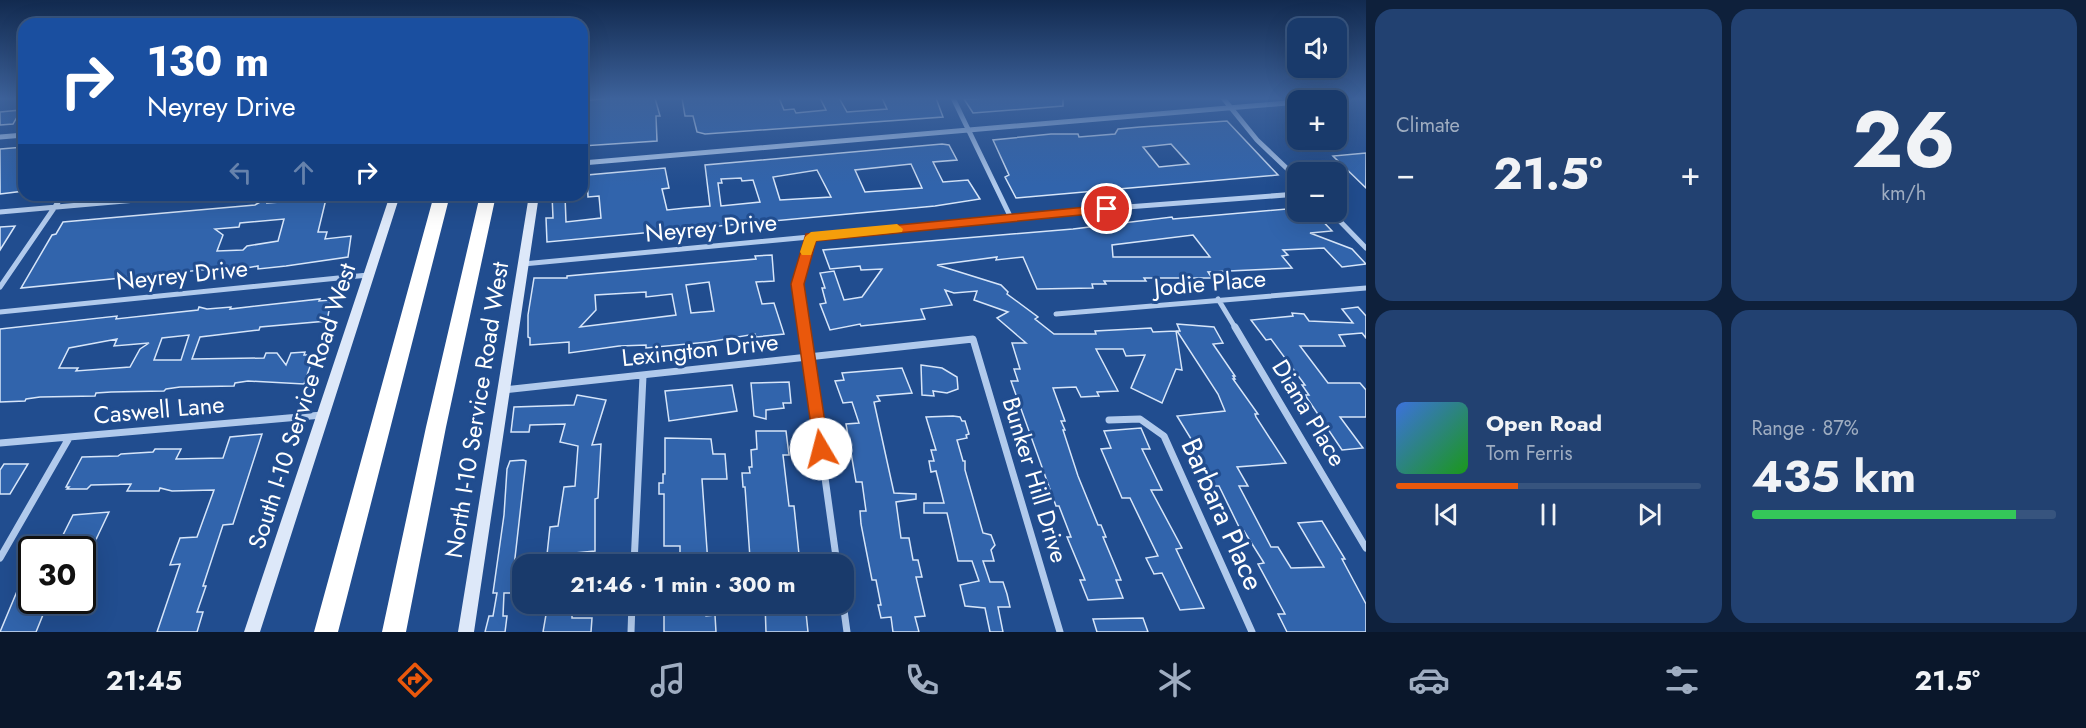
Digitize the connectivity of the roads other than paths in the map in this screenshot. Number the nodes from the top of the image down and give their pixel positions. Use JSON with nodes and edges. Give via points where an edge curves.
{"nodes":[{"id":1,"x":986,"y":127,"type":"edge"},
{"id":2,"x":1247,"y":127,"type":"edge"},
{"id":3,"x":968,"y":129,"type":"junction"},
{"id":4,"x":18,"y":136,"type":"edge"},
{"id":5,"x":0,"y":137,"type":"edge"},
{"id":6,"x":588,"y":162,"type":"edge"},
{"id":7,"x":1287,"y":169,"type":"edge"},
{"id":8,"x":1287,"y":195,"type":"edge"},
{"id":9,"x":59,"y":201,"type":"edge"},
{"id":10,"x":124,"y":201,"type":"edge"},
{"id":11,"x":393,"y":201,"type":"edge"},
{"id":12,"x":440,"y":201,"type":"edge"},
{"id":13,"x":487,"y":201,"type":"edge"},
{"id":14,"x":533,"y":201,"type":"edge"},
{"id":15,"x":55,"y":207,"type":"junction"},
{"id":16,"x":0,"y":212,"type":"edge"},
{"id":17,"x":1011,"y":218,"type":"junction"},
{"id":18,"x":1341,"y":222,"type":"edge"},
{"id":19,"x":811,"y":237,"type":"junction"},
{"id":20,"x":1366,"y":248,"type":"edge"},
{"id":21,"x":523,"y":264,"type":"junction"},
{"id":22,"x":368,"y":275,"type":"junction"},
{"id":23,"x":0,"y":287,"type":"edge"},
{"id":24,"x":1366,"y":288,"type":"edge"},
{"id":25,"x":1218,"y":299,"type":"junction"},
{"id":26,"x":0,"y":312,"type":"edge"},
{"id":27,"x":1056,"y":314,"type":"dead end"},
{"id":28,"x":973,"y":339,"type":"joint"},
{"id":29,"x":808,"y":357,"type":"junction"},
{"id":30,"x":643,"y":376,"type":"junction"},
{"id":31,"x":503,"y":390,"type":"junction"},
{"id":32,"x":322,"y":415,"type":"junction"},
{"id":33,"x":1109,"y":420,"type":"dead end"},
{"id":34,"x":69,"y":438,"type":"junction"},
{"id":35,"x":0,"y":443,"type":"edge"},
{"id":36,"x":1366,"y":548,"type":"edge"},
{"id":37,"x":634,"y":554,"type":"edge"},
{"id":38,"x":836,"y":554,"type":"edge"},
{"id":39,"x":0,"y":558,"type":"edge"},
{"id":40,"x":632,"y":614,"type":"edge"},
{"id":41,"x":845,"y":614,"type":"edge"},
{"id":42,"x":252,"y":632,"type":"edge"},
{"id":43,"x":326,"y":632,"type":"edge"},
{"id":44,"x":394,"y":632,"type":"edge"},
{"id":45,"x":466,"y":632,"type":"edge"},
{"id":46,"x":631,"y":632,"type":"edge"},
{"id":47,"x":847,"y":632,"type":"edge"},
{"id":48,"x":1060,"y":632,"type":"edge"},
{"id":49,"x":1252,"y":632,"type":"edge"}],
"edges":[{"from":1,"to":3,"type":"street"},
{"from":2,"to":7,"type":"street"},
{"from":3,"to":6,"type":"street"},
{"from":3,"to":17,"type":"street"},
{"from":4,"to":5,"type":"street"},
{"from":8,"to":17,"type":"street","name":"Neyrey Drive"},
{"from":9,"to":15,"type":"street"},
{"from":10,"to":15,"type":"street"},
{"from":11,"to":22,"type":"street","name":"South I-10 Service Road West"},
{"from":12,"to":43,"type":"highway"},
{"from":13,"to":44,"type":"highway"},
{"from":14,"to":21,"type":"street","name":"North I-10 Service Road West"},
{"from":15,"to":16,"type":"street"},
{"from":15,"to":23,"type":"street"},
{"from":17,"to":19,"type":"street","name":"Neyrey Drive"},
{"from":18,"to":20,"type":"street"},
{"from":19,"to":21,"type":"street","name":"Neyrey Drive"},
{"from":19,"to":29,"type":"street","via":[[798,284]]},
{"from":21,"to":31,"type":"street","name":"North I-10 Service Road West"},
{"from":22,"to":26,"type":"street","name":"Neyrey Drive"},
{"from":22,"to":32,"type":"street","name":"South I-10 Service Road West"},
{"from":24,"to":25,"type":"street","name":"Jodie Place"},
{"from":25,"to":27,"type":"street","name":"Jodie Place"},
{"from":25,"to":36,"type":"street","name":"Diana Place"},
{"from":28,"to":29,"type":"street","name":"Lexington Drive"},
{"from":28,"to":48,"type":"street","name":"Bunker Hill Drive"},
{"from":29,"to":30,"type":"street","name":"Lexington Drive"},
{"from":29,"to":38,"type":"street"},
{"from":30,"to":31,"type":"street","name":"Lexington Drive"},
{"from":30,"to":37,"type":"street"},
{"from":31,"to":45,"type":"street","name":"North I-10 Service Road West"},
{"from":32,"to":34,"type":"street","name":"Caswell Lane"},
{"from":32,"to":42,"type":"street","name":"South I-10 Service Road West"},
{"from":33,"to":49,"type":"street","name":"Barbara Place","via":[[1144,419],[1164,436]]},
{"from":34,"to":35,"type":"street","name":"Caswell Lane"},
{"from":34,"to":39,"type":"street"},
{"from":40,"to":46,"type":"street"},
{"from":41,"to":47,"type":"street"}]}
